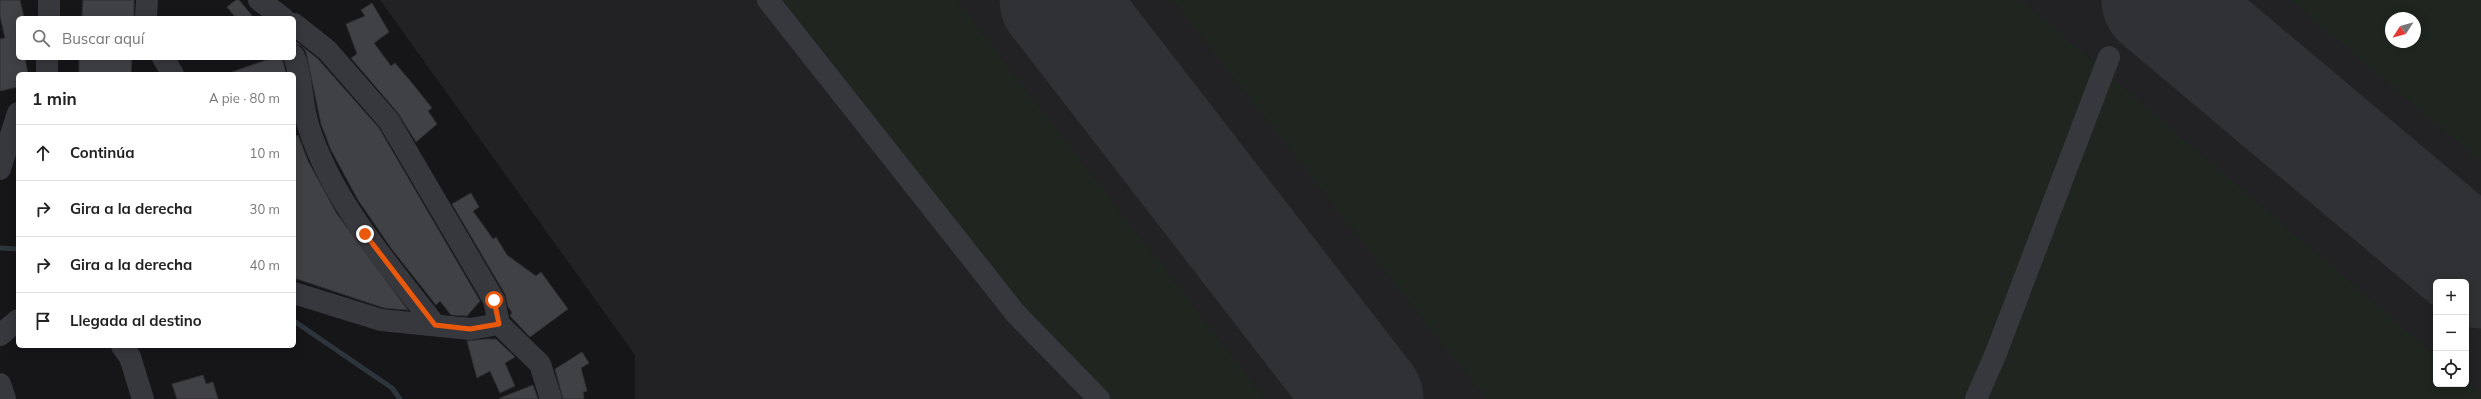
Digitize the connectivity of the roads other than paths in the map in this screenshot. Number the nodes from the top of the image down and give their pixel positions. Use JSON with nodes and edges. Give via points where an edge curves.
{"nodes":[{"id":1,"x":50,"y":0,"type":"edge"},
{"id":2,"x":147,"y":0,"type":"edge"},
{"id":3,"x":258,"y":0,"type":"edge"},
{"id":4,"x":768,"y":0,"type":"edge"},
{"id":5,"x":49,"y":16,"type":"edge"},
{"id":6,"x":146,"y":16,"type":"edge"},
{"id":7,"x":280,"y":16,"type":"edge"},
{"id":8,"x":296,"y":28,"type":"edge"},
{"id":9,"x":2109,"y":57,"type":"dead end"},
{"id":10,"x":47,"y":60,"type":"edge"},
{"id":11,"x":164,"y":60,"type":"edge"},
{"id":12,"x":295,"y":60,"type":"edge"},
{"id":13,"x":47,"y":72,"type":"edge"},
{"id":14,"x":173,"y":72,"type":"edge"},
{"id":15,"x":16,"y":119,"type":"edge"},
{"id":16,"x":0,"y":169,"type":"edge"},
{"id":17,"x":296,"y":294,"type":"edge"},
{"id":18,"x":16,"y":322,"type":"edge"},
{"id":19,"x":499,"y":324,"type":"junction"},
{"id":20,"x":435,"y":325,"type":"junction"},
{"id":21,"x":0,"y":335,"type":"edge"},
{"id":22,"x":123,"y":348,"type":"edge"},
{"id":23,"x":0,"y":384,"type":"edge"},
{"id":24,"x":5,"y":399,"type":"edge"},
{"id":25,"x":143,"y":399,"type":"edge"},
{"id":26,"x":550,"y":399,"type":"edge"},
{"id":27,"x":1099,"y":399,"type":"edge"},
{"id":28,"x":1976,"y":399,"type":"edge"}],
"edges":[{"from":1,"to":5,"type":"street"},
{"from":2,"to":6,"type":"street"},
{"from":3,"to":7,"type":"street"},
{"from":4,"to":27,"type":"street","via":[[1016,314]]},
{"from":8,"to":19,"type":"street","via":[[327,50],[389,121],[494,300]]},
{"from":9,"to":28,"type":"street"},
{"from":10,"to":13,"type":"street"},
{"from":11,"to":14,"type":"street"},
{"from":12,"to":20,"type":"street","via":[[309,127],[326,170],[365,234]]},
{"from":15,"to":16,"type":"street"},
{"from":17,"to":20,"type":"street","via":[[381,320]]},
{"from":18,"to":21,"type":"street"},
{"from":19,"to":20,"type":"street","via":[[470,329]]},
{"from":19,"to":26,"type":"street","via":[[540,364]]},
{"from":22,"to":25,"type":"street","via":[[130,357]]},
{"from":23,"to":24,"type":"street"}]}
